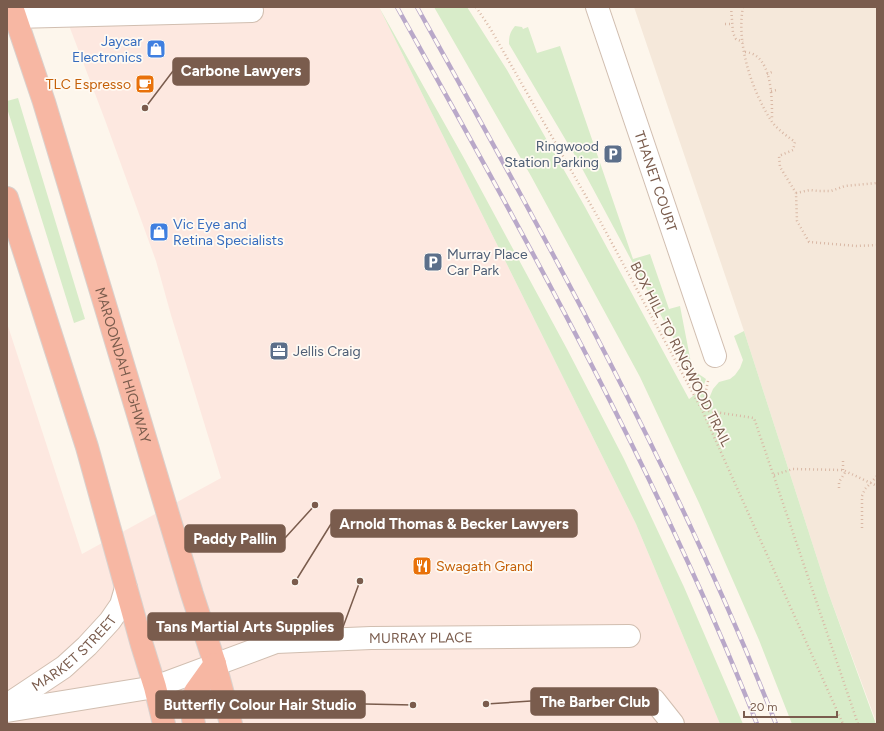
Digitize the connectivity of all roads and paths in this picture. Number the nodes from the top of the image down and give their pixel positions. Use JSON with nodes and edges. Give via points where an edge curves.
{"nodes":[{"id":1,"x":476,"y":7,"type":"edge"},
{"id":2,"x":597,"y":7,"type":"edge"},
{"id":3,"x":731,"y":7,"type":"edge"},
{"id":4,"x":743,"y":7,"type":"edge"},
{"id":5,"x":252,"y":11,"type":"dead end"},
{"id":6,"x":13,"y":12,"type":"edge"},
{"id":7,"x":725,"y":24,"type":"dead end"},
{"id":8,"x":733,"y":24,"type":"junction"},
{"id":9,"x":742,"y":42,"type":"junction"},
{"id":10,"x":745,"y":52,"type":"junction"},
{"id":11,"x":772,"y":72,"type":"dead end"},
{"id":12,"x":767,"y":74,"type":"junction"},
{"id":13,"x":777,"y":90,"type":"dead end"},
{"id":14,"x":771,"y":91,"type":"junction"},
{"id":15,"x":772,"y":121,"type":"junction"},
{"id":16,"x":877,"y":184,"type":"edge"},
{"id":17,"x":796,"y":193,"type":"junction"},
{"id":18,"x":7,"y":198,"type":"edge"},
{"id":19,"x":877,"y":245,"type":"edge"},
{"id":20,"x":714,"y":356,"type":"dead end"},
{"id":21,"x":702,"y":410,"type":"junction"},
{"id":22,"x":843,"y":458,"type":"dead end"},
{"id":23,"x":844,"y":470,"type":"junction"},
{"id":24,"x":774,"y":475,"type":"junction"},
{"id":25,"x":877,"y":476,"type":"edge"},
{"id":26,"x":872,"y":483,"type":"junction"},
{"id":27,"x":877,"y":486,"type":"edge"},
{"id":28,"x":839,"y":488,"type":"dead end"},
{"id":29,"x":862,"y":528,"type":"dead end"},
{"id":30,"x":126,"y":588,"type":"junction"},
{"id":31,"x":629,"y":636,"type":"dead end"},
{"id":32,"x":215,"y":664,"type":"junction"},
{"id":33,"x":155,"y":687,"type":"junction"},
{"id":34,"x":654,"y":700,"type":"dead end"},
{"id":35,"x":7,"y":705,"type":"edge"},
{"id":36,"x":7,"y":711,"type":"edge"},
{"id":37,"x":164,"y":724,"type":"edge"},
{"id":38,"x":194,"y":724,"type":"edge"},
{"id":39,"x":231,"y":724,"type":"edge"},
{"id":40,"x":674,"y":724,"type":"edge"},
{"id":41,"x":843,"y":724,"type":"edge"},
{"id":42,"x":858,"y":724,"type":"edge"}],
"edges":[{"from":1,"to":21,"type":"path","name":"BOX HILL TO RINGWOOD TRAIL","via":[[600,222]]},
{"from":2,"to":20,"type":"street","name":"THANET COURT"},
{"from":3,"to":8,"type":"path"},
{"from":4,"to":9,"type":"path"},
{"from":5,"to":6,"type":"street"},
{"from":6,"to":32,"type":"highway","name":"MAROONDAH HIGHWAY","via":[[44,102]]},
{"from":7,"to":8,"type":"path"},
{"from":8,"to":9,"type":"path","via":[[736,39]]},
{"from":9,"to":10,"type":"path"},
{"from":10,"to":12,"type":"path","via":[[751,53],[761,61]]},
{"from":10,"to":15,"type":"path","via":[[756,89]]},
{"from":11,"to":12,"type":"path"},
{"from":12,"to":14,"type":"path"},
{"from":13,"to":14,"type":"path"},
{"from":14,"to":15,"type":"path"},
{"from":15,"to":17,"type":"path","via":[[781,132],[795,142],[793,150],[779,156],[780,167]]},
{"from":16,"to":17,"type":"path","via":[[849,185],[831,191],[810,190]]},
{"from":17,"to":19,"type":"path","via":[[797,221],[809,242],[851,246]]},
{"from":18,"to":30,"type":"highway","via":[[87,447]]},
{"from":21,"to":24,"type":"path","via":[[754,418]]},
{"from":21,"to":41,"type":"path","name":"BOX HILL TO RINGWOOD TRAIL"},
{"from":22,"to":23,"type":"path"},
{"from":23,"to":24,"type":"path","via":[[793,469]]},
{"from":23,"to":26,"type":"path"},
{"from":23,"to":28,"type":"path","via":[[838,482]]},
{"from":24,"to":42,"type":"path"},
{"from":25,"to":26,"type":"path"},
{"from":26,"to":27,"type":"path"},
{"from":26,"to":29,"type":"path","via":[[862,496]]},
{"from":30,"to":33,"type":"highway"},
{"from":30,"to":35,"type":"street","name":"MARKET STREET","via":[[121,605],[87,646],[64,667]]},
{"from":31,"to":32,"type":"street","name":"MURRAY PLACE","via":[[292,640],[276,642]]},
{"from":32,"to":33,"type":"street","name":"MURRAY PLACE"},
{"from":32,"to":38,"type":"highway","via":[[195,692]]},
{"from":32,"to":39,"type":"highway","name":"MAROONDAH HIGHWAY"},
{"from":33,"to":36,"type":"street","name":"MARKET STREET"},
{"from":33,"to":37,"type":"highway"},
{"from":34,"to":40,"type":"street"}]}
